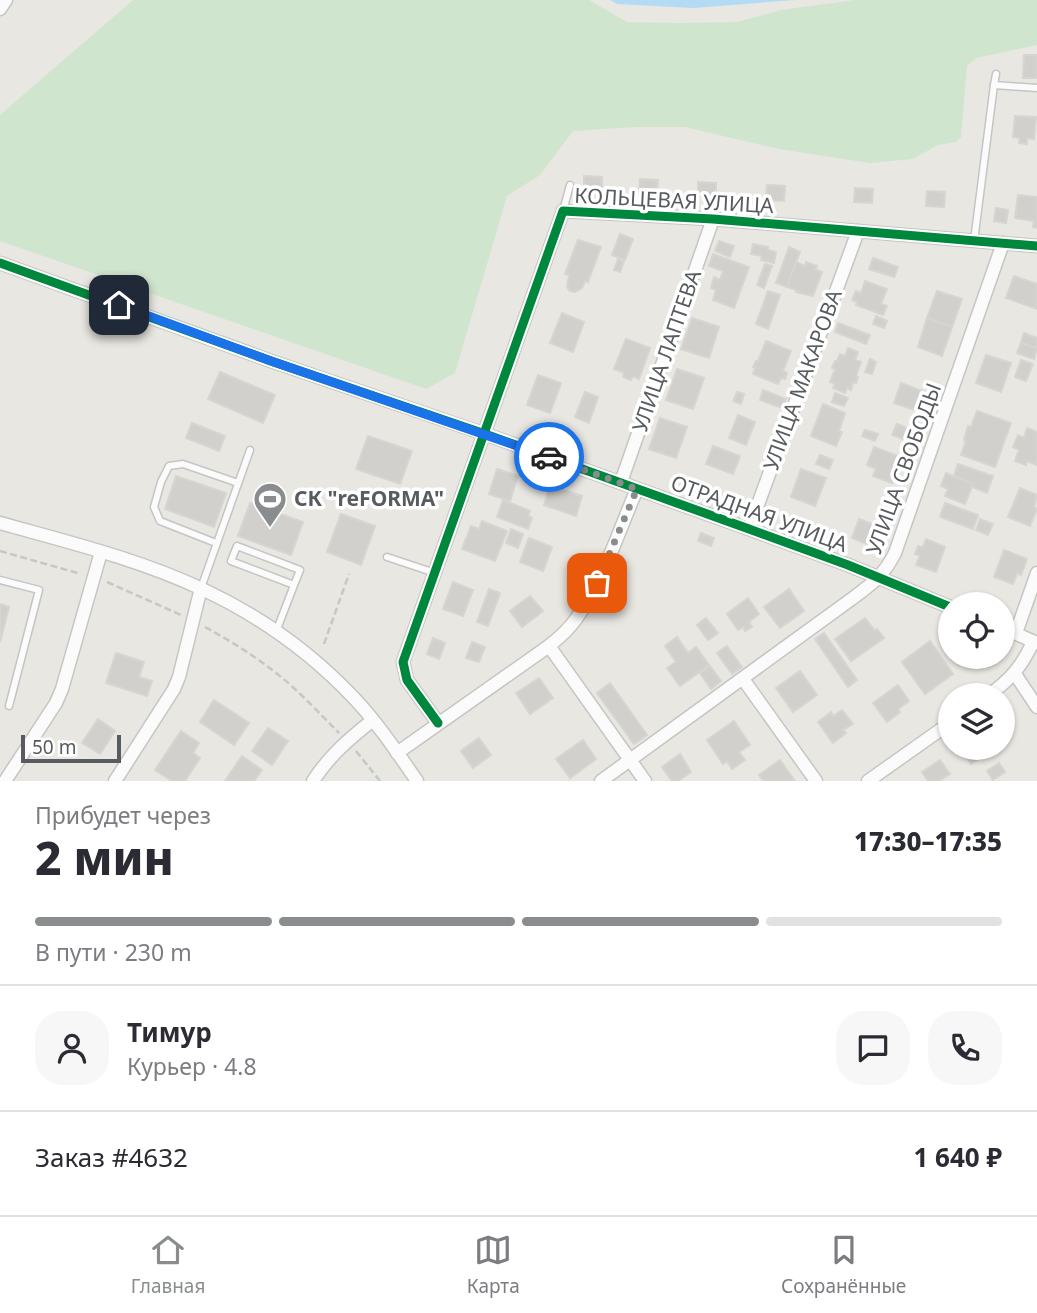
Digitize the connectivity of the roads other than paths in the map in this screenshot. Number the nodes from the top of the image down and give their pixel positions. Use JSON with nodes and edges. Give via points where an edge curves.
{"nodes":[{"id":1,"x":6,"y":0,"type":"edge"},
{"id":2,"x":0,"y":9,"type":"edge"},
{"id":3,"x":996,"y":74,"type":"dead end"},
{"id":4,"x":994,"y":85,"type":"junction"},
{"id":5,"x":1037,"y":88,"type":"edge"},
{"id":6,"x":570,"y":185,"type":"dead end"},
{"id":7,"x":563,"y":211,"type":"junction"},
{"id":8,"x":713,"y":219,"type":"junction"},
{"id":9,"x":858,"y":231,"type":"junction"},
{"id":10,"x":974,"y":241,"type":"junction"},
{"id":11,"x":1003,"y":243,"type":"junction"},
{"id":12,"x":1037,"y":246,"type":"edge"},
{"id":13,"x":0,"y":263,"type":"edge"},
{"id":14,"x":485,"y":434,"type":"junction"},
{"id":15,"x":250,"y":450,"type":"dead end"},
{"id":16,"x":621,"y":482,"type":"junction"},
{"id":17,"x":238,"y":483,"type":"junction"},
{"id":18,"x":637,"y":489,"type":"junction"},
{"id":19,"x":0,"y":523,"type":"edge"},
{"id":20,"x":749,"y":529,"type":"junction"},
{"id":21,"x":216,"y":543,"type":"junction"},
{"id":22,"x":101,"y":552,"type":"junction"},
{"id":23,"x":387,"y":557,"type":"dead end"},
{"id":24,"x":435,"y":573,"type":"junction"},
{"id":25,"x":1037,"y":573,"type":"edge"},
{"id":26,"x":879,"y":578,"type":"junction"},
{"id":27,"x":0,"y":580,"type":"edge"},
{"id":28,"x":294,"y":585,"type":"junction"},
{"id":29,"x":201,"y":588,"type":"junction"},
{"id":30,"x":938,"y":602,"type":"edge"},
{"id":31,"x":276,"y":632,"type":"junction"},
{"id":32,"x":1016,"y":633,"type":"joint"},
{"id":33,"x":1035,"y":643,"type":"edge"},
{"id":34,"x":549,"y":646,"type":"junction"},
{"id":35,"x":1015,"y":674,"type":"junction"},
{"id":36,"x":743,"y":679,"type":"junction"},
{"id":37,"x":1004,"y":683,"type":"edge"},
{"id":38,"x":9,"y":706,"type":"dead end"},
{"id":39,"x":1037,"y":708,"type":"edge"},
{"id":40,"x":373,"y":720,"type":"junction"},
{"id":41,"x":438,"y":723,"type":"junction"},
{"id":42,"x":938,"y":731,"type":"edge"},
{"id":43,"x":397,"y":753,"type":"junction"},
{"id":44,"x":630,"y":761,"type":"junction"},
{"id":45,"x":5,"y":781,"type":"edge"},
{"id":46,"x":115,"y":781,"type":"edge"},
{"id":47,"x":313,"y":781,"type":"edge"},
{"id":48,"x":417,"y":781,"type":"edge"},
{"id":49,"x":601,"y":781,"type":"edge"},
{"id":50,"x":645,"y":781,"type":"edge"},
{"id":51,"x":816,"y":781,"type":"edge"},
{"id":52,"x":868,"y":781,"type":"edge"}],
"edges":[{"from":1,"to":2,"type":"street"},
{"from":3,"to":4,"type":"lane"},
{"from":4,"to":5,"type":"lane"},
{"from":4,"to":10,"type":"lane"},
{"from":6,"to":7,"type":"lane"},
{"from":7,"to":8,"type":"street","name":"КОЛЬЦЕВАЯ УЛИЦА"},
{"from":7,"to":14,"type":"street","name":"КОЛЬЦЕВАЯ УЛИЦА"},
{"from":8,"to":9,"type":"street","name":"КОЛЬЦЕВАЯ УЛИЦА"},
{"from":8,"to":16,"type":"street","name":"УЛИЦА ЛАПТЕВА"},
{"from":9,"to":10,"type":"street","name":"КОЛЬЦЕВАЯ УЛИЦА"},
{"from":9,"to":20,"type":"street","name":"УЛИЦА МАКАРОВА"},
{"from":10,"to":11,"type":"street","name":"КОЛЬЦЕВАЯ УЛИЦА"},
{"from":11,"to":12,"type":"street","name":"КОЛЬЦЕВАЯ УЛИЦА"},
{"from":11,"to":26,"type":"street","name":"УЛИЦА СВОБОДЫ","via":[[895,553]]},
{"from":13,"to":14,"type":"street","name":"ОТРАДНАЯ УЛИЦА"},
{"from":14,"to":16,"type":"street","name":"ОТРАДНАЯ УЛИЦА"},
{"from":14,"to":24,"type":"street","name":"КОЛЬЦЕВАЯ УЛИЦА"},
{"from":15,"to":17,"type":"lane"},
{"from":16,"to":18,"type":"street","name":"ОТРАДНАЯ УЛИЦА"},
{"from":17,"to":21,"type":"lane"},
{"from":17,"to":21,"type":"lane","via":[[183,464],[169,466],[160,482],[154,507],[160,521]]},
{"from":18,"to":20,"type":"street","name":"ОТРАДНАЯ УЛИЦА"},
{"from":18,"to":34,"type":"street","via":[[586,603]]},
{"from":19,"to":22,"type":"street"},
{"from":20,"to":26,"type":"street","name":"ОТРАДНАЯ УЛИЦА"},
{"from":21,"to":29,"type":"lane"},
{"from":22,"to":29,"type":"street"},
{"from":22,"to":45,"type":"street","via":[[62,689]]},
{"from":23,"to":24,"type":"lane"},
{"from":24,"to":41,"type":"street","name":"КОЛЬЦЕВАЯ УЛИЦА","via":[[403,663],[407,680]]},
{"from":25,"to":32,"type":"street"},
{"from":26,"to":30,"type":"street","name":"ОТРАДНАЯ УЛИЦА"},
{"from":26,"to":36,"type":"street","name":"УЛИЦА СВОБОДЫ"},
{"from":27,"to":38,"type":"lane","via":[[39,590]]},
{"from":28,"to":28,"type":"lane","via":[[231,562],[237,546],[300,570]]},
{"from":28,"to":31,"type":"lane"},
{"from":29,"to":31,"type":"street"},
{"from":29,"to":46,"type":"street","via":[[174,689]]},
{"from":31,"to":40,"type":"street","via":[[309,656]]},
{"from":32,"to":33,"type":"street"},
{"from":33,"to":35,"type":"street"},
{"from":34,"to":41,"type":"street"},
{"from":34,"to":44,"type":"street"},
{"from":35,"to":37,"type":"street"},
{"from":35,"to":39,"type":"street"},
{"from":36,"to":44,"type":"street","name":"УЛИЦА СВОБОДЫ"},
{"from":36,"to":51,"type":"street"},
{"from":40,"to":43,"type":"street"},
{"from":40,"to":47,"type":"street","via":[[331,757]]},
{"from":41,"to":43,"type":"street"},
{"from":42,"to":52,"type":"street"},
{"from":43,"to":48,"type":"street"},
{"from":44,"to":49,"type":"street","name":"УЛИЦА СВОБОДЫ"},
{"from":44,"to":50,"type":"street"}]}
